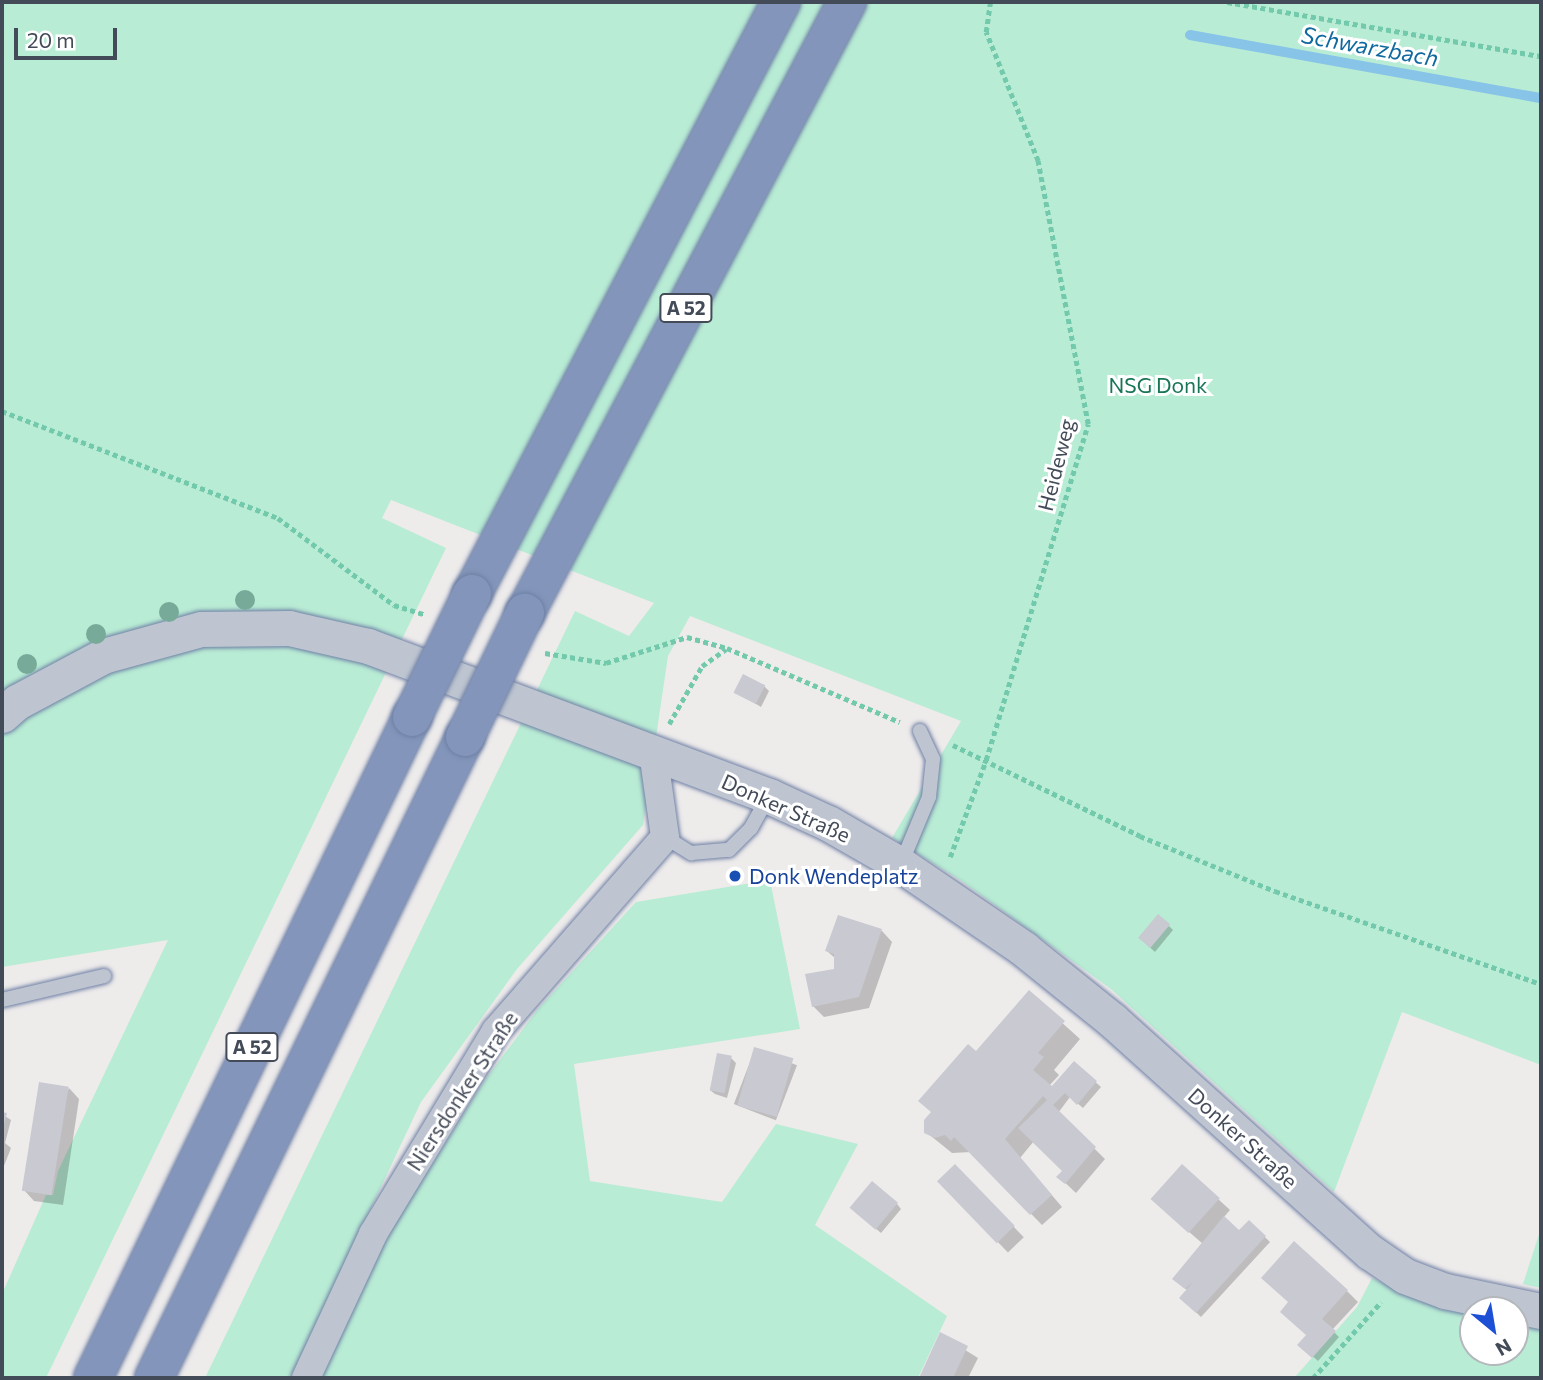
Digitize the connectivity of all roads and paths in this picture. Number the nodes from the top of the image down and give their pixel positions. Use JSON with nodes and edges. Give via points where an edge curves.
{"nodes":[{"id":1,"x":781,"y":2,"type":"edge"},
{"id":2,"x":847,"y":2,"type":"edge"},
{"id":3,"x":990,"y":2,"type":"edge"},
{"id":4,"x":1227,"y":2,"type":"edge"},
{"id":5,"x":1541,"y":56,"type":"edge"},
{"id":6,"x":2,"y":411,"type":"edge"},
{"id":7,"x":278,"y":518,"type":"dead end"},
{"id":8,"x":2,"y":715,"type":"edge"},
{"id":9,"x":919,"y":731,"type":"joint"},
{"id":10,"x":653,"y":752,"type":"junction"},
{"id":11,"x":986,"y":760,"type":"junction"},
{"id":12,"x":769,"y":796,"type":"junction"},
{"id":13,"x":665,"y":837,"type":"junction"},
{"id":14,"x":901,"y":866,"type":"junction"},
{"id":15,"x":938,"y":889,"type":"junction"},
{"id":16,"x":104,"y":976,"type":"dead end"},
{"id":17,"x":1541,"y":984,"type":"edge"},
{"id":18,"x":2,"y":1000,"type":"edge"},
{"id":19,"x":1405,"y":1276,"type":"junction"},
{"id":20,"x":1541,"y":1311,"type":"edge"},
{"id":21,"x":93,"y":1378,"type":"edge"},
{"id":22,"x":154,"y":1378,"type":"edge"},
{"id":23,"x":306,"y":1378,"type":"edge"},
{"id":24,"x":1312,"y":1378,"type":"edge"}],
"edges":[{"from":1,"to":21,"type":"highway","number":"A 52","bridge":true,"via":[[472,594]]},
{"from":2,"to":22,"type":"highway","number":"A 52","bridge":true,"via":[[525,613]]},
{"from":3,"to":11,"type":"path","name":"Heideweg","via":[[986,32],[1038,161],[1088,424]]},
{"from":4,"to":5,"type":"path"},
{"from":6,"to":7,"type":"path"},
{"from":8,"to":10,"type":"street","name":"Donker Straße","via":[[17,702],[103,656],[201,628],[289,628],[368,646]]},
{"from":9,"to":10,"type":"path","via":[[727,648],[702,666]]},
{"from":9,"to":14,"type":"lane","via":[[933,760],[929,797]]},
{"from":10,"to":12,"type":"street","name":"Donker Straße"},
{"from":10,"to":13,"type":"street"},
{"from":11,"to":15,"type":"path","name":"Heideweg"},
{"from":11,"to":17,"type":"path","via":[[1140,836],[1275,891]]},
{"from":12,"to":13,"type":"lane","via":[[751,828],[729,850],[691,853]]},
{"from":12,"to":14,"type":"street","name":"Donker Straße","via":[[828,823]]},
{"from":13,"to":23,"type":"street","name":"Niersdonker Straße","via":[[496,1031],[373,1234]]},
{"from":14,"to":15,"type":"street","name":"Donker Straße"},
{"from":15,"to":19,"type":"street","name":"Donker Straße","via":[[1024,949],[1112,1020],[1370,1252]]},
{"from":16,"to":18,"type":"lane"},
{"from":19,"to":20,"type":"street","name":"Donker Straße","via":[[1445,1291]]},
{"from":19,"to":24,"type":"path"}]}
